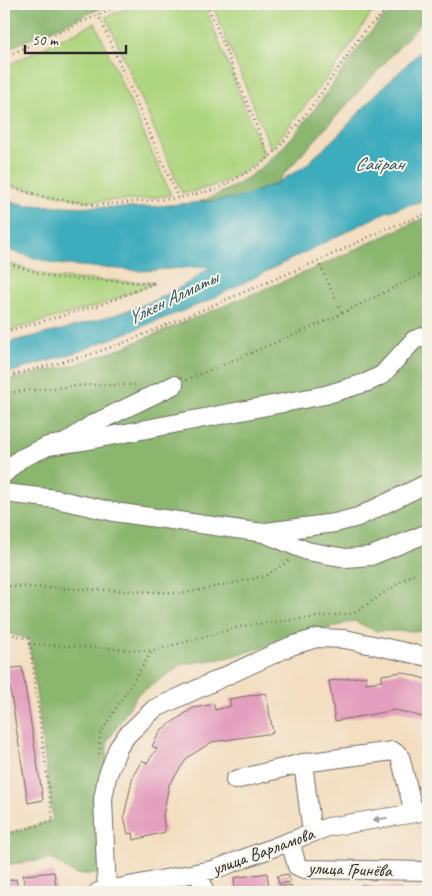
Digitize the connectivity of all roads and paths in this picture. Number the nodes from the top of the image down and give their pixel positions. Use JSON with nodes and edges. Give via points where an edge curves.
{"nodes":[{"id":1,"x":123,"y":4,"type":"edge"},
{"id":2,"x":207,"y":4,"type":"edge"},
{"id":3,"x":393,"y":4,"type":"edge"},
{"id":4,"x":98,"y":14,"type":"junction"},
{"id":5,"x":4,"y":57,"type":"edge"},
{"id":6,"x":269,"y":157,"type":"junction"},
{"id":7,"x":4,"y":186,"type":"edge"},
{"id":8,"x":178,"y":198,"type":"junction"},
{"id":9,"x":428,"y":213,"type":"edge"},
{"id":10,"x":318,"y":261,"type":"junction"},
{"id":11,"x":4,"y":262,"type":"edge"},
{"id":12,"x":428,"y":271,"type":"edge"},
{"id":13,"x":342,"y":313,"type":"junction"},
{"id":14,"x":4,"y":332,"type":"edge"},
{"id":15,"x":428,"y":336,"type":"edge"},
{"id":16,"x":4,"y":377,"type":"edge"},
{"id":17,"x":144,"y":385,"type":"dead end"},
{"id":18,"x":174,"y":385,"type":"joint"},
{"id":19,"x":4,"y":393,"type":"edge"},
{"id":20,"x":65,"y":444,"type":"junction"},
{"id":21,"x":4,"y":474,"type":"edge"},
{"id":22,"x":428,"y":483,"type":"edge"},
{"id":23,"x":4,"y":493,"type":"edge"},
{"id":24,"x":264,"y":532,"type":"junction"},
{"id":25,"x":428,"y":533,"type":"edge"},
{"id":26,"x":307,"y":551,"type":"junction"},
{"id":27,"x":417,"y":571,"type":"dead end"},
{"id":28,"x":4,"y":586,"type":"edge"},
{"id":29,"x":4,"y":632,"type":"edge"},
{"id":30,"x":30,"y":644,"type":"junction"},
{"id":31,"x":428,"y":657,"type":"edge"},
{"id":32,"x":303,"y":763,"type":"junction"},
{"id":33,"x":235,"y":780,"type":"dead end"},
{"id":34,"x":421,"y":812,"type":"edge"},
{"id":35,"x":312,"y":833,"type":"junction"},
{"id":36,"x":4,"y":836,"type":"edge"},
{"id":37,"x":290,"y":841,"type":"junction"},
{"id":38,"x":428,"y":871,"type":"edge"},
{"id":39,"x":200,"y":872,"type":"junction"},
{"id":40,"x":104,"y":891,"type":"edge"},
{"id":41,"x":204,"y":892,"type":"edge"}],
"edges":[{"from":1,"to":4,"type":"path"},
{"from":2,"to":6,"type":"path"},
{"from":3,"to":6,"type":"path","via":[[364,31],[315,102]]},
{"from":4,"to":5,"type":"path"},
{"from":4,"to":8,"type":"path"},
{"from":6,"to":8,"type":"path","via":[[218,189]]},
{"from":7,"to":8,"type":"path","via":[[50,198],[97,205]]},
{"from":9,"to":10,"type":"path"},
{"from":10,"to":13,"type":"path"},
{"from":10,"to":16,"type":"path","via":[[122,343]]},
{"from":11,"to":14,"type":"path","via":[[55,278],[155,283],[100,305]]},
{"from":12,"to":13,"type":"path"},
{"from":13,"to":18,"type":"path"},
{"from":15,"to":20,"type":"street","via":[[414,340],[382,375],[325,395]]},
{"from":17,"to":19,"type":"path","via":[[86,385]]},
{"from":18,"to":20,"type":"street","via":[[94,424]]},
{"from":20,"to":21,"type":"street","via":[[48,446],[20,459]]},
{"from":22,"to":24,"type":"street","via":[[358,517]]},
{"from":23,"to":24,"type":"street"},
{"from":24,"to":26,"type":"street"},
{"from":25,"to":26,"type":"street","via":[[371,556],[346,558]]},
{"from":26,"to":28,"type":"path","via":[[265,576],[186,592]]},
{"from":27,"to":30,"type":"path","via":[[354,613],[247,625],[152,651]]},
{"from":29,"to":30,"type":"path","via":[[29,639]]},
{"from":30,"to":36,"type":"path","via":[[53,821]]},
{"from":31,"to":40,"type":"street","via":[[345,639],[317,638],[291,646],[154,709],[118,748],[107,777],[103,800]]},
{"from":32,"to":33,"type":"street"},
{"from":32,"to":34,"type":"street","via":[[393,751],[400,756]]},
{"from":32,"to":35,"type":"street"},
{"from":34,"to":35,"type":"street","name":"улица Варламова","one_way":true,"via":[[328,827]]},
{"from":35,"to":37,"type":"street","name":"улица Варламова"},
{"from":37,"to":38,"type":"street","name":"улица Гринёва","via":[[295,862],[304,869]]},
{"from":37,"to":39,"type":"street","name":"улица Варламова","via":[[244,860]]},
{"from":39,"to":40,"type":"street","name":"улица Варламова"},
{"from":39,"to":41,"type":"street"}]}
